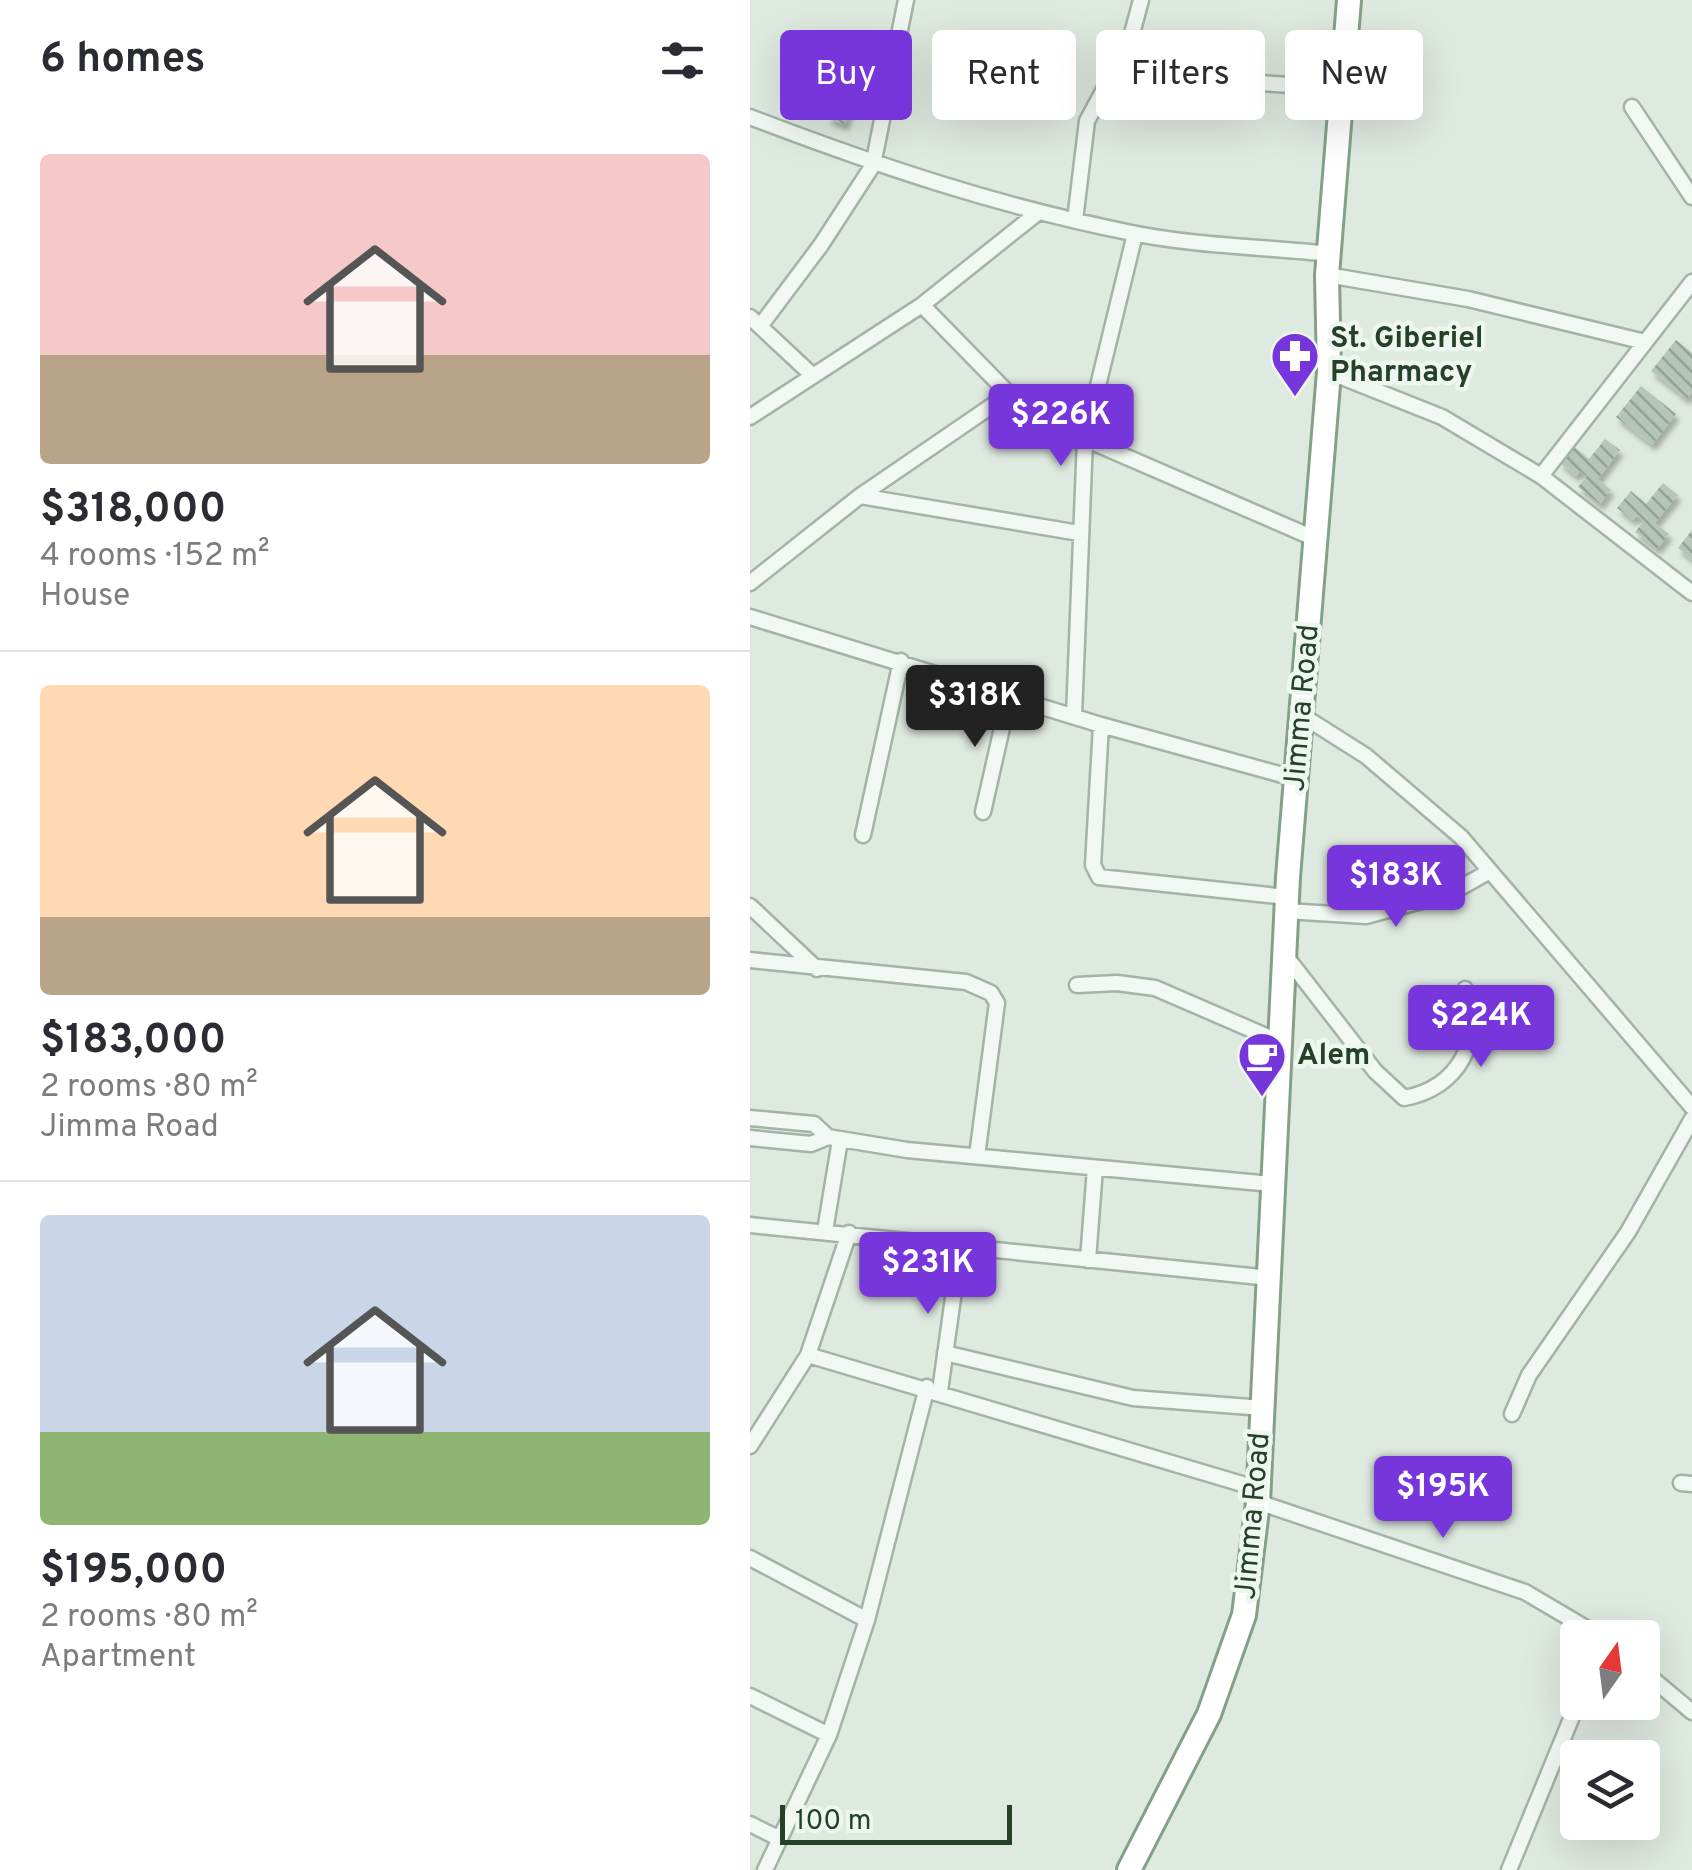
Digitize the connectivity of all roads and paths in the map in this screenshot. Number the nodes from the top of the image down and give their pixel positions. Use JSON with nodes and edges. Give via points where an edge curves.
{"nodes":[{"id":1,"x":906,"y":0,"type":"edge"},
{"id":2,"x":1141,"y":0,"type":"edge"},
{"id":3,"x":1349,"y":0,"type":"edge"},
{"id":4,"x":1346,"y":30,"type":"edge"},
{"id":5,"x":1632,"y":107,"type":"dead end"},
{"id":6,"x":750,"y":118,"type":"edge"},
{"id":7,"x":1339,"y":120,"type":"edge"},
{"id":8,"x":874,"y":165,"type":"junction"},
{"id":9,"x":1692,"y":198,"type":"edge"},
{"id":10,"x":1036,"y":214,"type":"junction"},
{"id":11,"x":1075,"y":220,"type":"junction"},
{"id":12,"x":1135,"y":234,"type":"junction"},
{"id":13,"x":1329,"y":265,"type":"junction"},
{"id":14,"x":1692,"y":282,"type":"edge"},
{"id":15,"x":922,"y":305,"type":"junction"},
{"id":16,"x":756,"y":321,"type":"edge"},
{"id":17,"x":1645,"y":342,"type":"junction"},
{"id":18,"x":1329,"y":372,"type":"junction"},
{"id":19,"x":811,"y":374,"type":"junction"},
{"id":20,"x":1009,"y":394,"type":"junction"},
{"id":21,"x":750,"y":417,"type":"edge"},
{"id":22,"x":1085,"y":439,"type":"junction"},
{"id":23,"x":1541,"y":476,"type":"junction"},
{"id":24,"x":860,"y":496,"type":"junction"},
{"id":25,"x":1078,"y":532,"type":"junction"},
{"id":26,"x":1316,"y":539,"type":"junction"},
{"id":27,"x":750,"y":583,"type":"edge"},
{"id":28,"x":1692,"y":593,"type":"edge"},
{"id":29,"x":750,"y":617,"type":"edge"},
{"id":30,"x":901,"y":661,"type":"junction"},
{"id":31,"x":1009,"y":697,"type":"junction"},
{"id":32,"x":1074,"y":716,"type":"junction"},
{"id":33,"x":1303,"y":716,"type":"junction"},
{"id":34,"x":1100,"y":726,"type":"junction"},
{"id":35,"x":1296,"y":779,"type":"junction"},
{"id":36,"x":983,"y":812,"type":"dead end"},
{"id":37,"x":863,"y":835,"type":"dead end"},
{"id":38,"x":1490,"y":871,"type":"junction"},
{"id":39,"x":1287,"y":904,"type":"junction"},
{"id":40,"x":750,"y":906,"type":"edge"},
{"id":41,"x":1285,"y":954,"type":"junction"},
{"id":42,"x":750,"y":960,"type":"edge"},
{"id":43,"x":818,"y":970,"type":"junction"},
{"id":44,"x":1076,"y":985,"type":"dead end"},
{"id":45,"x":1465,"y":989,"type":"dead end"},
{"id":46,"x":1280,"y":1042,"type":"junction"},
{"id":47,"x":1692,"y":1106,"type":"edge"},
{"id":48,"x":750,"y":1118,"type":"edge"},
{"id":49,"x":1692,"y":1119,"type":"edge"},
{"id":50,"x":750,"y":1138,"type":"edge"},
{"id":51,"x":834,"y":1139,"type":"junction"},
{"id":52,"x":977,"y":1156,"type":"junction"},
{"id":53,"x":1095,"y":1168,"type":"junction"},
{"id":54,"x":1272,"y":1184,"type":"junction"},
{"id":55,"x":750,"y":1225,"type":"edge"},
{"id":56,"x":825,"y":1231,"type":"junction"},
{"id":57,"x":849,"y":1233,"type":"junction"},
{"id":58,"x":960,"y":1248,"type":"junction"},
{"id":59,"x":1088,"y":1260,"type":"junction"},
{"id":60,"x":1270,"y":1278,"type":"junction"},
{"id":61,"x":945,"y":1353,"type":"junction"},
{"id":62,"x":808,"y":1355,"type":"junction"},
{"id":63,"x":933,"y":1389,"type":"junction"},
{"id":64,"x":1263,"y":1408,"type":"junction"},
{"id":65,"x":1512,"y":1414,"type":"dead end"},
{"id":66,"x":752,"y":1436,"type":"edge"},
{"id":67,"x":1259,"y":1495,"type":"junction"},
{"id":68,"x":750,"y":1558,"type":"edge"},
{"id":69,"x":867,"y":1620,"type":"junction"},
{"id":70,"x":1572,"y":1620,"type":"edge"},
{"id":71,"x":1660,"y":1685,"type":"edge"},
{"id":72,"x":750,"y":1696,"type":"edge"},
{"id":73,"x":1692,"y":1712,"type":"edge"},
{"id":74,"x":1571,"y":1720,"type":"edge"},
{"id":75,"x":830,"y":1735,"type":"junction"},
{"id":76,"x":750,"y":1824,"type":"edge"},
{"id":77,"x":780,"y":1839,"type":"junction"},
{"id":78,"x":765,"y":1870,"type":"edge"},
{"id":79,"x":1129,"y":1870,"type":"edge"},
{"id":80,"x":1509,"y":1870,"type":"edge"}],
"edges":[{"from":1,"to":8,"type":"street"},
{"from":2,"to":11,"type":"street","via":[[1130,41],[1087,122]]},
{"from":3,"to":4,"type":"highway","name":"Jimma Road"},
{"from":5,"to":9,"type":"street"},
{"from":6,"to":8,"type":"street"},
{"from":7,"to":13,"type":"highway","name":"Jimma Road"},
{"from":8,"to":10,"type":"street"},
{"from":8,"to":16,"type":"street"},
{"from":10,"to":11,"type":"street"},
{"from":10,"to":15,"type":"street"},
{"from":11,"to":12,"type":"street"},
{"from":12,"to":13,"type":"street"},
{"from":12,"to":22,"type":"street"},
{"from":13,"to":17,"type":"street"},
{"from":13,"to":18,"type":"highway","name":"Jimma Road"},
{"from":14,"to":17,"type":"street"},
{"from":15,"to":19,"type":"street"},
{"from":15,"to":20,"type":"street"},
{"from":16,"to":19,"type":"street"},
{"from":17,"to":23,"type":"street"},
{"from":18,"to":23,"type":"street","via":[[1442,417]]},
{"from":18,"to":26,"type":"highway","name":"Jimma Road"},
{"from":19,"to":21,"type":"street"},
{"from":20,"to":22,"type":"street"},
{"from":20,"to":24,"type":"street"},
{"from":22,"to":25,"type":"street"},
{"from":22,"to":26,"type":"street"},
{"from":23,"to":28,"type":"street"},
{"from":24,"to":25,"type":"street"},
{"from":24,"to":27,"type":"street"},
{"from":25,"to":32,"type":"street"},
{"from":26,"to":33,"type":"highway","name":"Jimma Road"},
{"from":29,"to":30,"type":"street"},
{"from":30,"to":31,"type":"street"},
{"from":30,"to":37,"type":"street"},
{"from":31,"to":32,"type":"street"},
{"from":31,"to":36,"type":"street"},
{"from":32,"to":34,"type":"street"},
{"from":33,"to":35,"type":"highway","name":"Jimma Road"},
{"from":33,"to":38,"type":"street","via":[[1366,756]]},
{"from":34,"to":35,"type":"street"},
{"from":34,"to":39,"type":"street","via":[[1093,865],[1099,877]]},
{"from":35,"to":39,"type":"highway","name":"Jimma Road"},
{"from":38,"to":39,"type":"street","via":[[1450,893],[1366,916]]},
{"from":38,"to":47,"type":"street"},
{"from":39,"to":41,"type":"highway","name":"Jimma Road"},
{"from":40,"to":43,"type":"street"},
{"from":41,"to":45,"type":"street","via":[[1404,1098],[1448,1080],[1469,1048],[1475,1024]]},
{"from":41,"to":46,"type":"highway","name":"Jimma Road"},
{"from":42,"to":43,"type":"street"},
{"from":43,"to":52,"type":"street","via":[[966,982],[991,992],[996,1003]]},
{"from":44,"to":46,"type":"street","via":[[1155,988]]},
{"from":46,"to":54,"type":"highway","name":"Jimma Road"},
{"from":48,"to":51,"type":"street","via":[[814,1124]]},
{"from":49,"to":65,"type":"street","via":[[1628,1232],[1529,1375]]},
{"from":50,"to":51,"type":"street","via":[[811,1144]]},
{"from":51,"to":52,"type":"street"},
{"from":51,"to":56,"type":"street"},
{"from":52,"to":53,"type":"street"},
{"from":53,"to":54,"type":"street"},
{"from":53,"to":59,"type":"street"},
{"from":54,"to":60,"type":"highway","name":"Jimma Road"},
{"from":55,"to":56,"type":"street"},
{"from":56,"to":57,"type":"street"},
{"from":57,"to":58,"type":"street"},
{"from":57,"to":62,"type":"street"},
{"from":58,"to":59,"type":"street"},
{"from":58,"to":61,"type":"street"},
{"from":59,"to":60,"type":"street"},
{"from":60,"to":64,"type":"highway","name":"Jimma Road"},
{"from":61,"to":63,"type":"street"},
{"from":61,"to":64,"type":"street","via":[[1134,1398]]},
{"from":62,"to":63,"type":"street"},
{"from":62,"to":66,"type":"street"},
{"from":63,"to":67,"type":"street"},
{"from":63,"to":69,"type":"street"},
{"from":64,"to":67,"type":"highway","name":"Jimma Road"},
{"from":67,"to":70,"type":"street","via":[[1525,1592]]},
{"from":67,"to":79,"type":"highway","name":"Jimma Road","via":[[1244,1615],[1209,1714]]},
{"from":68,"to":69,"type":"street"},
{"from":69,"to":75,"type":"street"},
{"from":71,"to":73,"type":"street"},
{"from":72,"to":75,"type":"street"},
{"from":74,"to":80,"type":"street"},
{"from":75,"to":77,"type":"street"},
{"from":76,"to":77,"type":"street"},
{"from":77,"to":78,"type":"street"}]}
